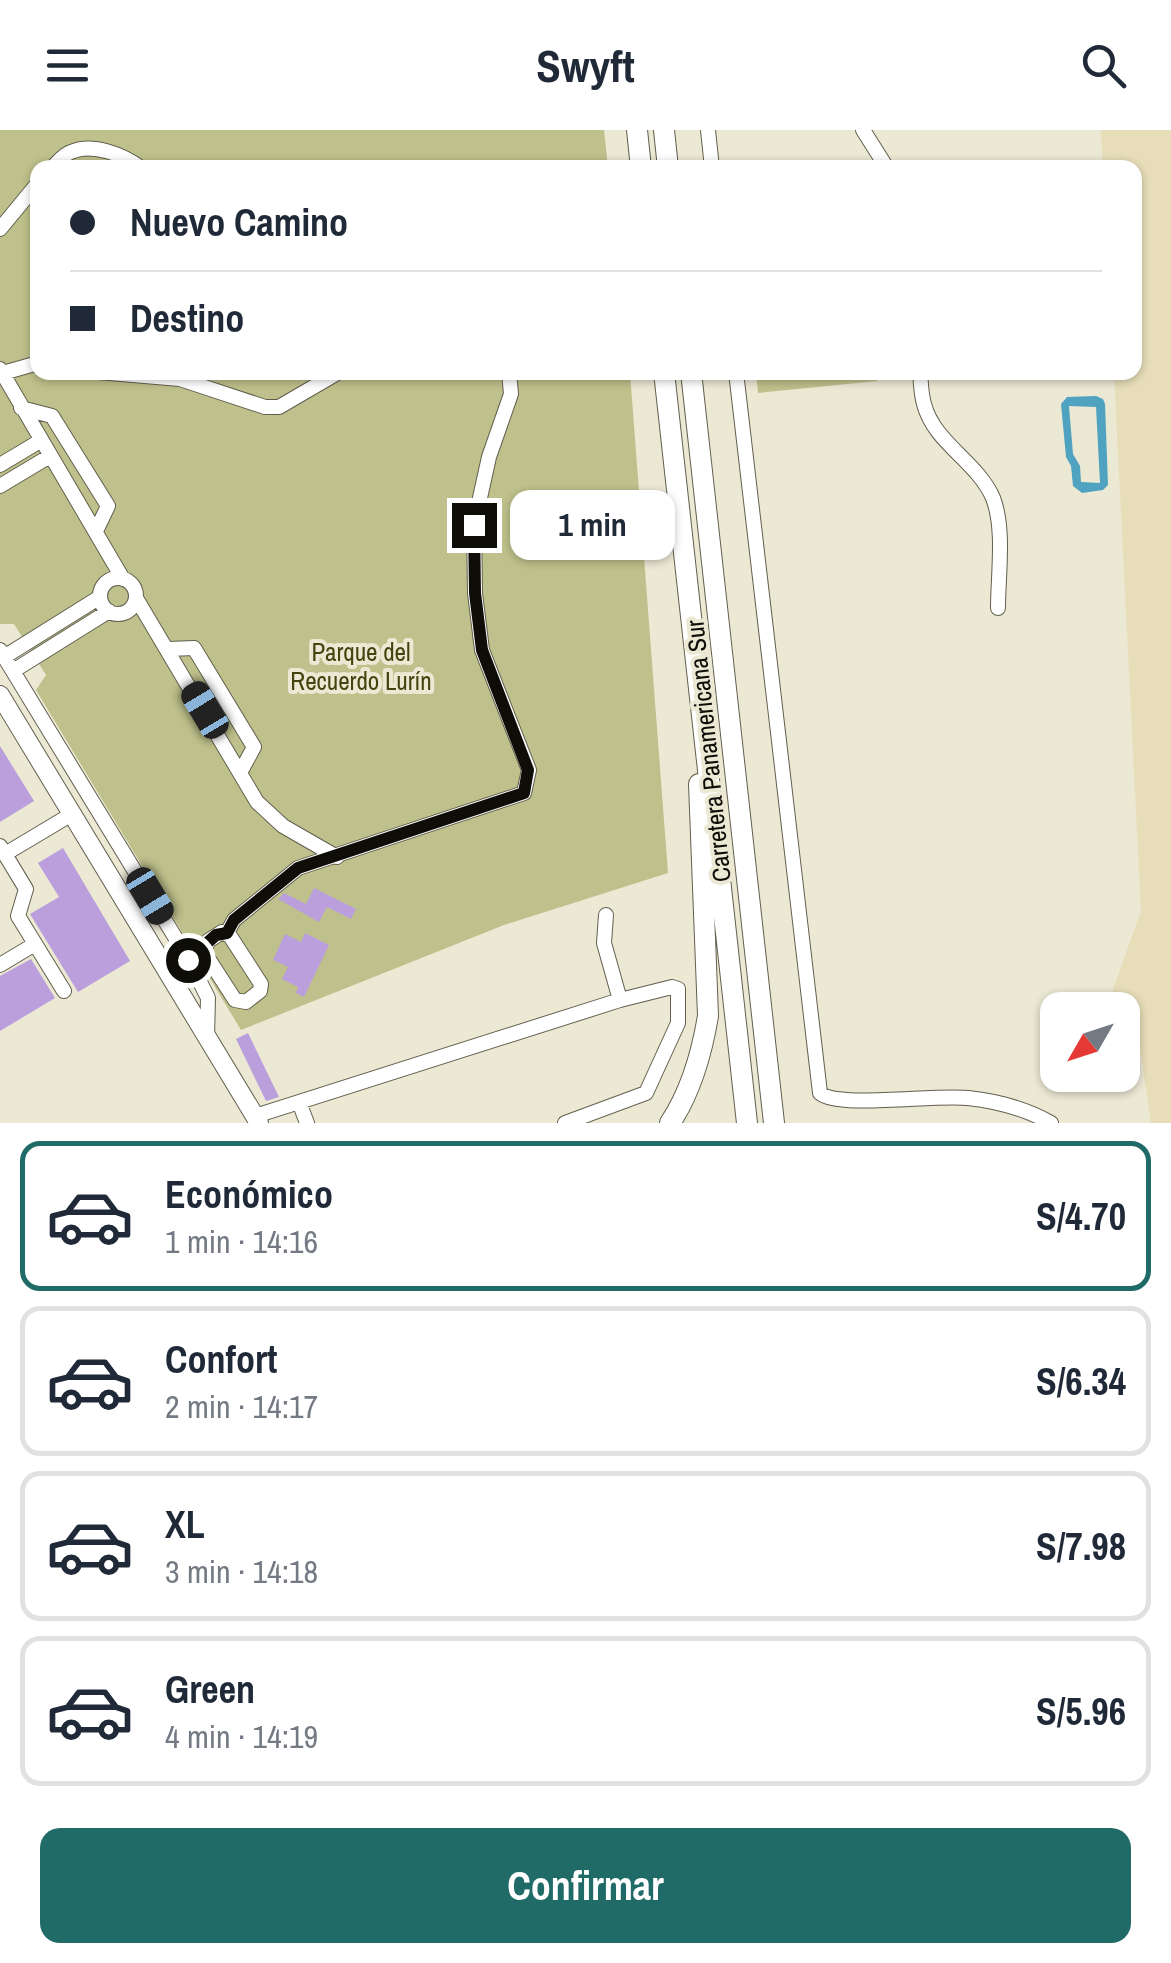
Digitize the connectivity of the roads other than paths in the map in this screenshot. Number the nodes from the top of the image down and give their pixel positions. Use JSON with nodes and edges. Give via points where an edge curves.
{"nodes":[{"id":1,"x":637,"y":130,"type":"edge"},
{"id":2,"x":664,"y":130,"type":"edge"},
{"id":3,"x":708,"y":130,"type":"edge"},
{"id":4,"x":867,"y":133,"type":"edge"},
{"id":5,"x":60,"y":160,"type":"edge"},
{"id":6,"x":130,"y":160,"type":"edge"},
{"id":7,"x":640,"y":160,"type":"edge"},
{"id":8,"x":667,"y":160,"type":"edge"},
{"id":9,"x":711,"y":160,"type":"edge"},
{"id":10,"x":882,"y":160,"type":"edge"},
{"id":11,"x":30,"y":193,"type":"edge"},
{"id":12,"x":0,"y":228,"type":"edge"},
{"id":13,"x":30,"y":365,"type":"edge"},
{"id":14,"x":2,"y":371,"type":"edge"},
{"id":15,"x":183,"y":380,"type":"edge"},
{"id":16,"x":326,"y":380,"type":"edge"},
{"id":17,"x":509,"y":380,"type":"edge"},
{"id":18,"x":665,"y":380,"type":"edge"},
{"id":19,"x":692,"y":380,"type":"edge"},
{"id":20,"x":737,"y":380,"type":"edge"},
{"id":21,"x":921,"y":380,"type":"edge"},
{"id":22,"x":21,"y":408,"type":"junction"},
{"id":23,"x":40,"y":440,"type":"junction"},
{"id":24,"x":50,"y":456,"type":"junction"},
{"id":25,"x":0,"y":465,"type":"edge"},
{"id":26,"x":0,"y":486,"type":"edge"},
{"id":27,"x":96,"y":531,"type":"junction"},
{"id":28,"x":123,"y":579,"type":"junction"},
{"id":29,"x":100,"y":597,"type":"junction"},
{"id":30,"x":136,"y":598,"type":"junction"},
{"id":31,"x":998,"y":608,"type":"dead end"},
{"id":32,"x":109,"y":612,"type":"junction"},
{"id":33,"x":169,"y":649,"type":"junction"},
{"id":34,"x":2,"y":654,"type":"edge"},
{"id":35,"x":13,"y":671,"type":"junction"},
{"id":36,"x":700,"y":692,"type":"junction"},
{"id":37,"x":0,"y":695,"type":"edge"},
{"id":38,"x":241,"y":770,"type":"junction"},
{"id":39,"x":72,"y":814,"type":"junction"},
{"id":40,"x":2,"y":850,"type":"edge"},
{"id":41,"x":337,"y":857,"type":"junction"},
{"id":42,"x":606,"y":915,"type":"dead end"},
{"id":43,"x":227,"y":933,"type":"junction"},
{"id":44,"x":35,"y":944,"type":"junction"},
{"id":45,"x":204,"y":946,"type":"junction"},
{"id":46,"x":188,"y":960,"type":"junction"},
{"id":47,"x":0,"y":966,"type":"edge"},
{"id":48,"x":64,"y":992,"type":"dead end"},
{"id":49,"x":620,"y":1000,"type":"junction"},
{"id":50,"x":207,"y":1036,"type":"junction"},
{"id":51,"x":299,"y":1102,"type":"junction"},
{"id":52,"x":257,"y":1120,"type":"edge"},
{"id":53,"x":307,"y":1123,"type":"edge"},
{"id":54,"x":564,"y":1123,"type":"edge"},
{"id":55,"x":670,"y":1123,"type":"edge"},
{"id":56,"x":747,"y":1123,"type":"edge"},
{"id":57,"x":774,"y":1123,"type":"edge"},
{"id":58,"x":1051,"y":1123,"type":"edge"}],
"edges":[{"from":1,"to":7,"type":"highway"},
{"from":2,"to":8,"type":"highway"},
{"from":3,"to":9,"type":"street"},
{"from":4,"to":10,"type":"street"},
{"from":5,"to":6,"type":"street","via":[[86,148]]},
{"from":11,"to":12,"type":"street"},
{"from":13,"to":14,"type":"street"},
{"from":14,"to":22,"type":"street"},
{"from":15,"to":16,"type":"street","via":[[279,407]]},
{"from":17,"to":41,"type":"street","via":[[511,394],[474,525],[475,593],[482,650],[528,770],[524,793]]},
{"from":18,"to":36,"type":"highway","name":"Carretera Panamericana Sur"},
{"from":19,"to":57,"type":"highway","name":"Carretera Panamericana Sur"},
{"from":20,"to":58,"type":"street","via":[[820,1093],[836,1102],[968,1098],[1030,1111]]},
{"from":21,"to":31,"type":"street","via":[[924,405],[940,436],[994,500]]},
{"from":22,"to":23,"type":"street"},
{"from":22,"to":27,"type":"street","via":[[52,416],[108,506]]},
{"from":23,"to":24,"type":"street"},
{"from":23,"to":25,"type":"street"},
{"from":24,"to":26,"type":"street"},
{"from":24,"to":27,"type":"street"},
{"from":27,"to":28,"type":"street"},
{"from":28,"to":29,"type":"street","via":[[107,582]]},
{"from":28,"to":30,"type":"street"},
{"from":29,"to":32,"type":"street"},
{"from":29,"to":34,"type":"street"},
{"from":30,"to":32,"type":"street","via":[[128,612]]},
{"from":30,"to":33,"type":"street"},
{"from":32,"to":35,"type":"street"},
{"from":33,"to":38,"type":"street"},
{"from":33,"to":38,"type":"street","via":[[194,648],[254,747]]},
{"from":34,"to":35,"type":"street"},
{"from":35,"to":46,"type":"street"},
{"from":36,"to":55,"type":"highway","via":[[708,1016],[704,1043]]},
{"from":36,"to":56,"type":"highway","name":"Carretera Panamericana Sur"},
{"from":37,"to":39,"type":"main road"},
{"from":38,"to":41,"type":"street","via":[[257,802],[283,826]]},
{"from":39,"to":40,"type":"street"},
{"from":39,"to":50,"type":"main road"},
{"from":40,"to":44,"type":"street","via":[[26,889],[18,916]]},
{"from":41,"to":43,"type":"street","via":[[298,868]]},
{"from":42,"to":49,"type":"street","via":[[604,943]]},
{"from":43,"to":45,"type":"street"},
{"from":43,"to":45,"type":"street","via":[[261,984],[246,1002],[235,1000]]},
{"from":44,"to":47,"type":"street"},
{"from":44,"to":48,"type":"street"},
{"from":45,"to":46,"type":"street"},
{"from":46,"to":50,"type":"street","via":[[208,998]]},
{"from":49,"to":51,"type":"street"},
{"from":49,"to":54,"type":"street","via":[[678,989],[678,1024],[650,1088]]},
{"from":50,"to":52,"type":"main road"},
{"from":51,"to":52,"type":"street"},
{"from":51,"to":53,"type":"street"}]}
